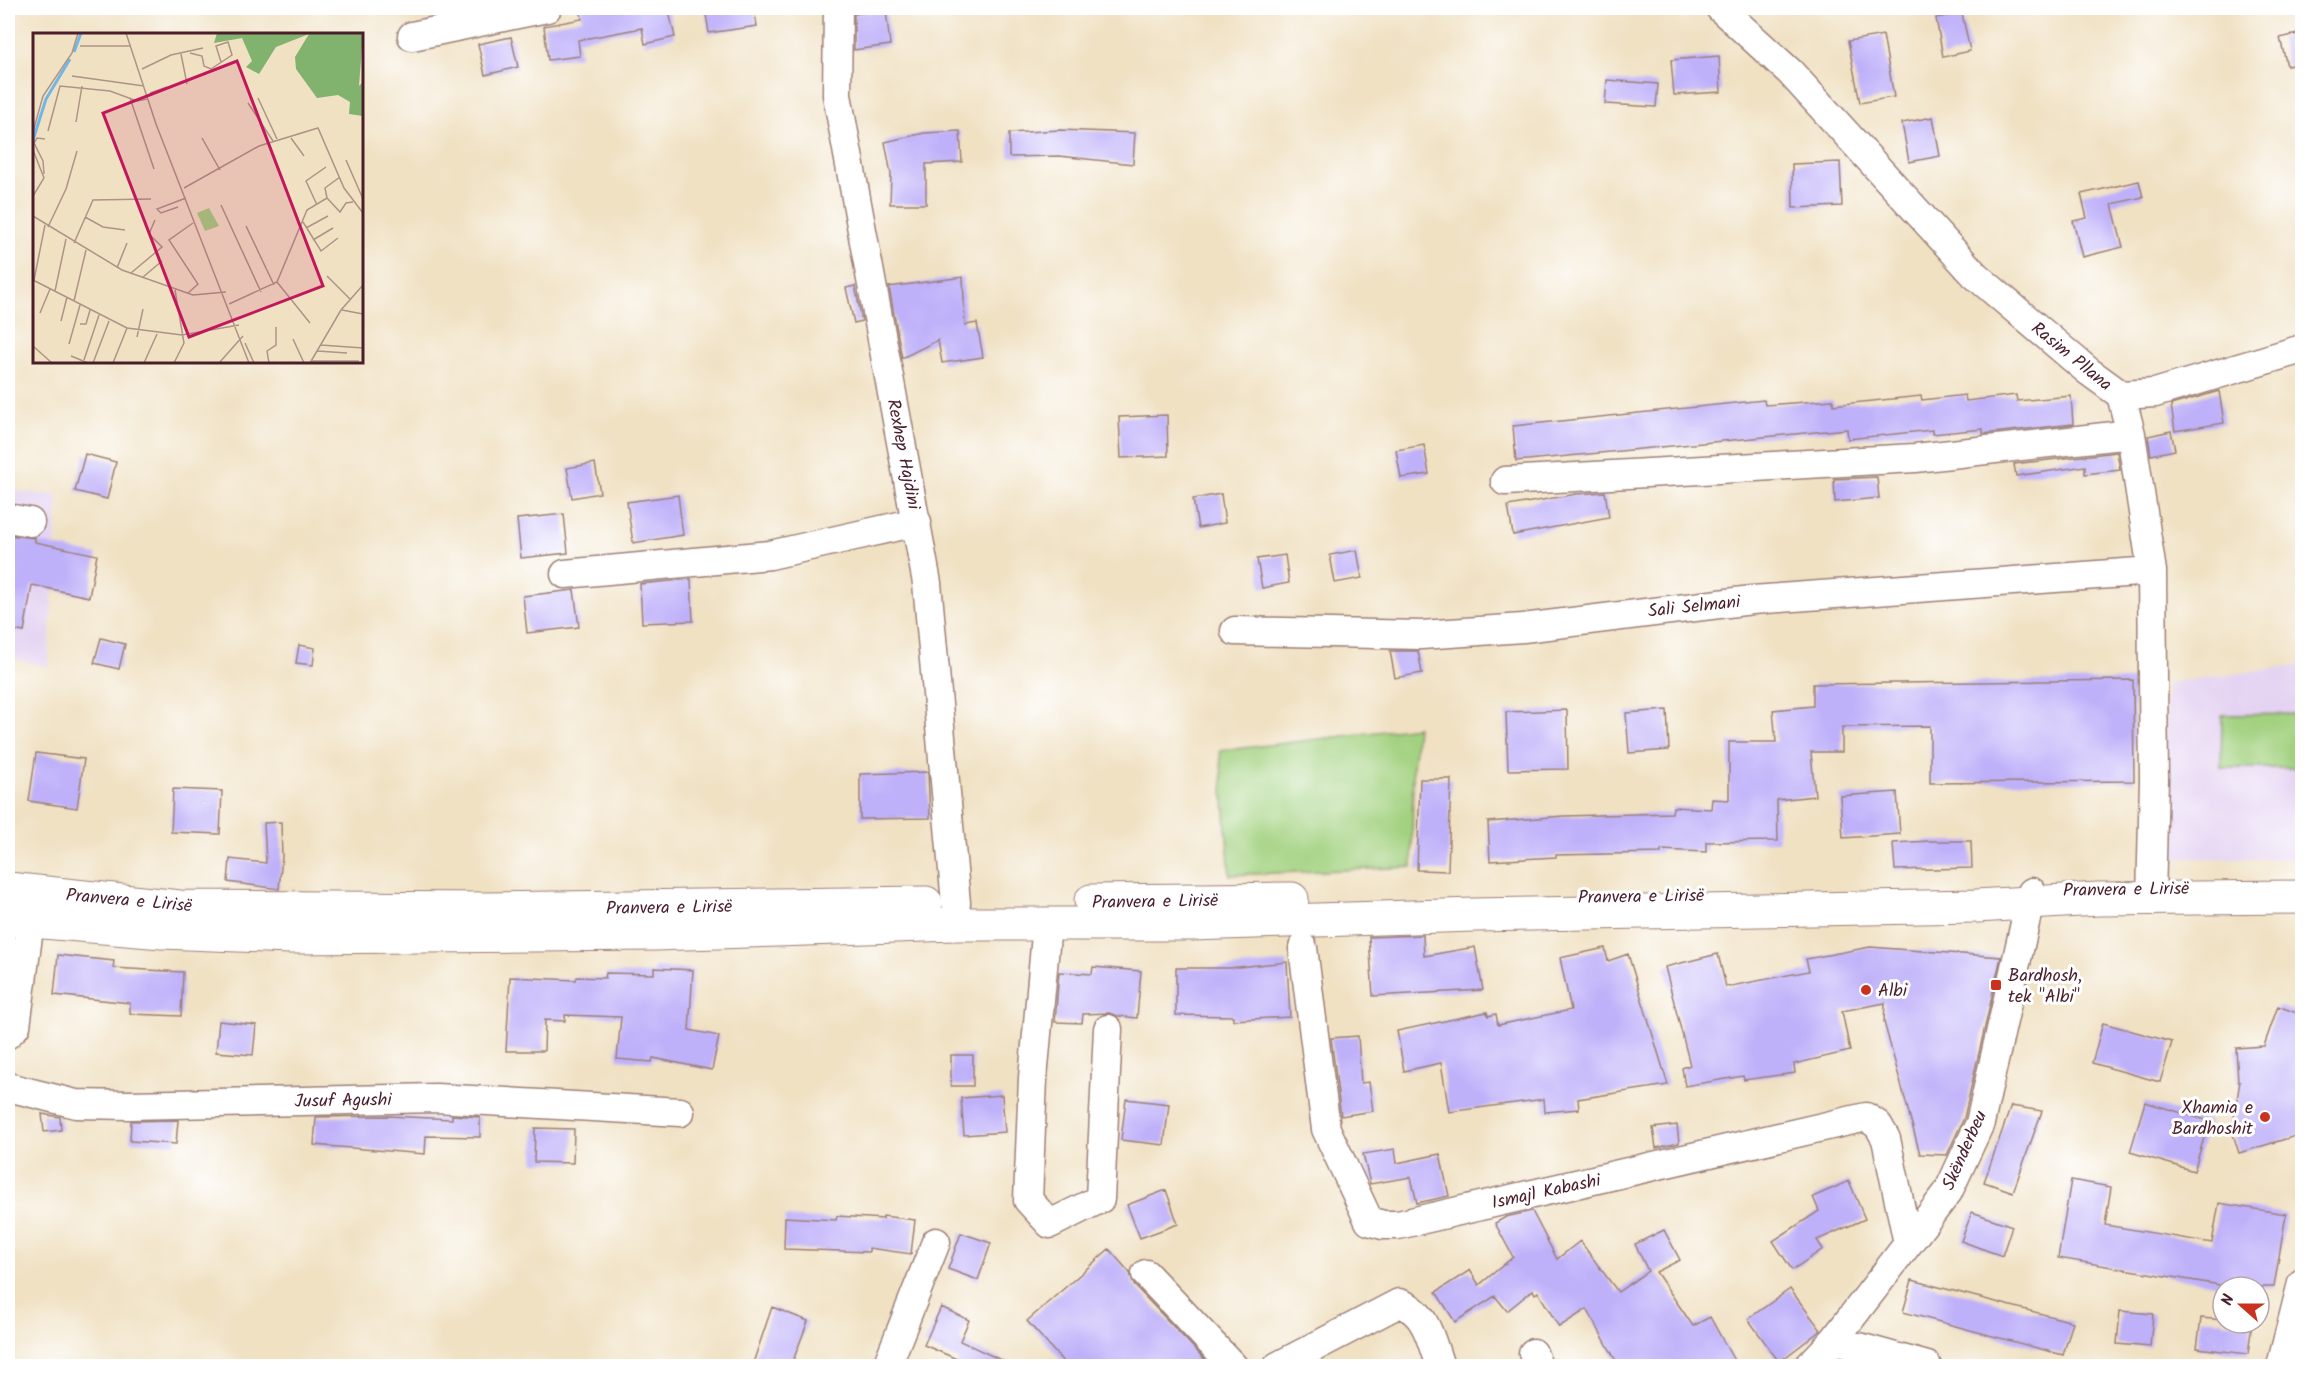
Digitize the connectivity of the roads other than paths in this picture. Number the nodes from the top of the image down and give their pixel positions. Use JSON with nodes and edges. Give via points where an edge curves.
{"nodes":[{"id":1,"x":547,"y":8,"type":"edge"},
{"id":2,"x":838,"y":8,"type":"edge"},
{"id":3,"x":1720,"y":8,"type":"edge"},
{"id":4,"x":412,"y":36,"type":"dead end"},
{"id":5,"x":2302,"y":349,"type":"edge"},
{"id":6,"x":2121,"y":396,"type":"junction"},
{"id":7,"x":2132,"y":434,"type":"junction"},
{"id":8,"x":1505,"y":481,"type":"dead end"},
{"id":9,"x":917,"y":522,"type":"junction"},
{"id":10,"x":2152,"y":571,"type":"junction"},
{"id":11,"x":565,"y":574,"type":"dead end"},
{"id":12,"x":1235,"y":631,"type":"dead end"},
{"id":13,"x":2302,"y":887,"type":"edge"},
{"id":14,"x":8,"y":889,"type":"edge"},
{"id":15,"x":2151,"y":893,"type":"junction"},
{"id":16,"x":2031,"y":897,"type":"junction"},
{"id":17,"x":2302,"y":897,"type":"edge"},
{"id":18,"x":956,"y":903,"type":"junction"},
{"id":19,"x":19,"y":920,"type":"edge"},
{"id":20,"x":1047,"y":924,"type":"junction"},
{"id":21,"x":1303,"y":948,"type":"dead end"},
{"id":22,"x":1108,"y":1029,"type":"dead end"},
{"id":23,"x":8,"y":1034,"type":"edge"},
{"id":24,"x":8,"y":1088,"type":"edge"},
{"id":25,"x":680,"y":1113,"type":"dead end"},
{"id":26,"x":936,"y":1242,"type":"dead end"},
{"id":27,"x":1908,"y":1243,"type":"junction"},
{"id":28,"x":1146,"y":1274,"type":"dead end"},
{"id":29,"x":2302,"y":1283,"type":"edge"},
{"id":30,"x":1834,"y":1340,"type":"junction"},
{"id":31,"x":887,"y":1366,"type":"edge"},
{"id":32,"x":1233,"y":1366,"type":"edge"},
{"id":33,"x":1278,"y":1366,"type":"edge"},
{"id":34,"x":1440,"y":1366,"type":"edge"},
{"id":35,"x":1809,"y":1366,"type":"edge"},
{"id":36,"x":1928,"y":1366,"type":"edge"},
{"id":37,"x":2281,"y":1366,"type":"edge"}],
"edges":[{"from":1,"to":4,"type":"street"},
{"from":2,"to":9,"type":"street","name":"Rexhep Hajdini","via":[[837,95]]},
{"from":3,"to":6,"type":"street","name":"Rasim Pllana","via":[[1790,72],[1976,275]]},
{"from":5,"to":6,"type":"street","via":[[2155,393]]},
{"from":6,"to":7,"type":"street","name":"Rasim Pllana"},
{"from":7,"to":8,"type":"street","via":[[1915,458]]},
{"from":7,"to":10,"type":"street","name":"Rasim Pllana"},
{"from":9,"to":11,"type":"street","via":[[770,555]]},
{"from":9,"to":18,"type":"street","name":"Rexhep Hajdini","via":[[927,583]]},
{"from":10,"to":12,"type":"street","name":"Sali Selmani","via":[[1752,600],[1523,628],[1421,635]]},
{"from":10,"to":15,"type":"street","name":"Rasim Pllana"},
{"from":13,"to":15,"type":"main road","name":"Pranvera e Lirisë"},
{"from":14,"to":18,"type":"main road","name":"Pranvera e Lirisë","via":[[180,907],[488,909]]},
{"from":15,"to":16,"type":"main road","name":"Pranvera e Lirisë"},
{"from":15,"to":17,"type":"main road","name":"Pranvera e Lirisë"},
{"from":16,"to":18,"type":"main road","name":"Pranvera e Lirisë"},
{"from":16,"to":20,"type":"main road","name":"Pranvera e Lirisë","via":[[1306,922]]},
{"from":16,"to":27,"type":"street","name":"Skënderbeu","via":[[1980,1124],[1948,1192]]},
{"from":19,"to":20,"type":"main road","name":"Pranvera e Lirisë","via":[[162,932],[290,937],[656,934]]},
{"from":19,"to":23,"type":"street","via":[[16,1026]]},
{"from":20,"to":22,"type":"street","via":[[1033,1078],[1028,1200],[1050,1224],[1100,1199]]},
{"from":21,"to":27,"type":"street","name":"Ismajl Kabashi","via":[[1326,1129],[1369,1221],[1398,1225],[1866,1117],[1878,1125],[1886,1139]]},
{"from":24,"to":25,"type":"street","name":"Jusuf Agushi","via":[[76,1104],[436,1098]]},
{"from":26,"to":31,"type":"street"},
{"from":27,"to":30,"type":"street","name":"Skënderbeu"},
{"from":28,"to":32,"type":"street"},
{"from":29,"to":37,"type":"street"},
{"from":30,"to":35,"type":"street","name":"Skënderbeu"},
{"from":30,"to":36,"type":"street"},
{"from":33,"to":34,"type":"street","via":[[1399,1303],[1412,1307],[1422,1318]]}]}
